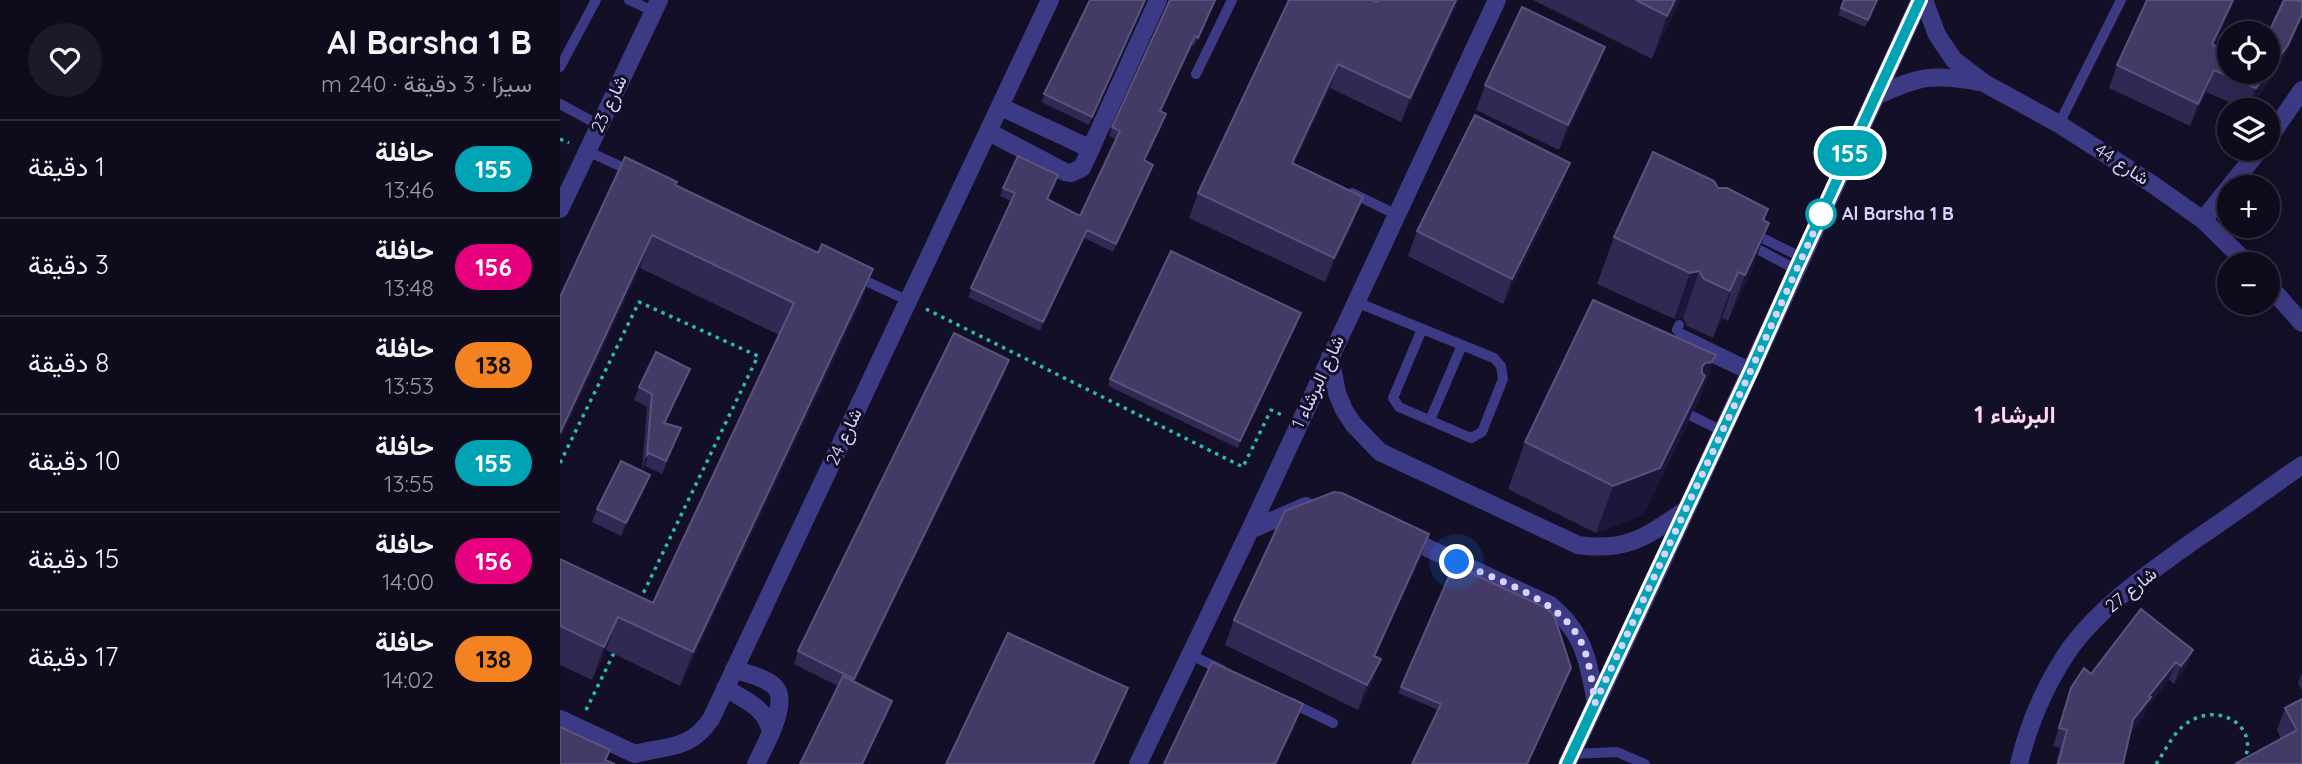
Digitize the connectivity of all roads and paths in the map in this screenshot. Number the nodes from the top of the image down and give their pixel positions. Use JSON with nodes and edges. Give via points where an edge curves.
{"nodes":[{"id":1,"x":596,"y":0,"type":"edge"},
{"id":2,"x":629,"y":0,"type":"edge"},
{"id":3,"x":1050,"y":0,"type":"edge"},
{"id":4,"x":1158,"y":0,"type":"edge"},
{"id":5,"x":1232,"y":0,"type":"edge"},
{"id":6,"x":1497,"y":0,"type":"edge"},
{"id":7,"x":1922,"y":0,"type":"edge"},
{"id":8,"x":2121,"y":0,"type":"edge"},
{"id":9,"x":656,"y":5,"type":"edge"},
{"id":10,"x":560,"y":67,"type":"edge"},
{"id":11,"x":1196,"y":74,"type":"dead end"},
{"id":12,"x":1984,"y":83,"type":"junction"},
{"id":13,"x":2302,"y":90,"type":"edge"},
{"id":14,"x":1876,"y":96,"type":"junction"},
{"id":15,"x":560,"y":104,"type":"edge"},
{"id":16,"x":1001,"y":107,"type":"junction"},
{"id":17,"x":2280,"y":122,"type":"edge"},
{"id":18,"x":2059,"y":124,"type":"junction"},
{"id":19,"x":599,"y":125,"type":"junction"},
{"id":20,"x":989,"y":132,"type":"junction"},
{"id":21,"x":1091,"y":149,"type":"junction"},
{"id":22,"x":587,"y":151,"type":"junction"},
{"id":23,"x":2250,"y":161,"type":"edge"},
{"id":24,"x":649,"y":180,"type":"edge"},
{"id":25,"x":1339,"y":187,"type":"edge"},
{"id":26,"x":560,"y":209,"type":"edge"},
{"id":27,"x":1397,"y":215,"type":"junction"},
{"id":28,"x":2203,"y":220,"type":"junction"},
{"id":29,"x":1746,"y":230,"type":"edge"},
{"id":30,"x":1742,"y":241,"type":"edge"},
{"id":31,"x":2236,"y":252,"type":"edge"},
{"id":32,"x":1798,"y":263,"type":"junction"},
{"id":33,"x":847,"y":272,"type":"edge"},
{"id":34,"x":2280,"y":298,"type":"edge"},
{"id":35,"x":909,"y":301,"type":"junction"},
{"id":36,"x":1356,"y":302,"type":"junction"},
{"id":37,"x":2302,"y":323,"type":"edge"},
{"id":38,"x":1679,"y":325,"type":"dead end"},
{"id":39,"x":1422,"y":329,"type":"junction"},
{"id":40,"x":1670,"y":341,"type":"edge"},
{"id":41,"x":1462,"y":345,"type":"junction"},
{"id":42,"x":1330,"y":357,"type":"junction"},
{"id":43,"x":1751,"y":371,"type":"junction"},
{"id":44,"x":1692,"y":416,"type":"edge"},
{"id":45,"x":1430,"y":420,"type":"junction"},
{"id":46,"x":1300,"y":422,"type":"junction"},
{"id":47,"x":1722,"y":431,"type":"junction"},
{"id":48,"x":560,"y":463,"type":"edge"},
{"id":49,"x":2302,"y":465,"type":"edge"},
{"id":50,"x":1327,"y":504,"type":"edge"},
{"id":51,"x":1684,"y":511,"type":"junction"},
{"id":52,"x":1250,"y":530,"type":"junction"},
{"id":53,"x":1390,"y":530,"type":"edge"},
{"id":54,"x":638,"y":604,"type":"edge"},
{"id":55,"x":620,"y":641,"type":"edge"},
{"id":56,"x":1189,"y":654,"type":"junction"},
{"id":57,"x":734,"y":669,"type":"junction"},
{"id":58,"x":1237,"y":677,"type":"edge"},
{"id":59,"x":725,"y":688,"type":"junction"},
{"id":60,"x":1285,"y":700,"type":"edge"},
{"id":61,"x":1595,"y":703,"type":"junction"},
{"id":62,"x":560,"y":719,"type":"edge"},
{"id":63,"x":1333,"y":723,"type":"dead end"},
{"id":64,"x":578,"y":727,"type":"junction"},
{"id":65,"x":771,"y":733,"type":"junction"},
{"id":66,"x":1569,"y":759,"type":"edge"},
{"id":67,"x":756,"y":764,"type":"edge"},
{"id":68,"x":1138,"y":764,"type":"edge"},
{"id":69,"x":1645,"y":764,"type":"edge"},
{"id":70,"x":2019,"y":764,"type":"edge"},
{"id":71,"x":2156,"y":764,"type":"edge"},
{"id":72,"x":2242,"y":764,"type":"edge"}],
"edges":[{"from":1,"to":10,"type":"lane"},
{"from":2,"to":9,"type":"lane"},
{"from":3,"to":16,"type":"street","name":"شارع 24"},
{"from":4,"to":21,"type":"street"},
{"from":5,"to":11,"type":"lane"},
{"from":6,"to":27,"type":"street","name":"شارع البرشاء 1"},
{"from":7,"to":12,"type":"street","name":"شارع 44","via":[[1948,52]]},
{"from":7,"to":14,"type":"street"},
{"from":8,"to":18,"type":"lane"},
{"from":9,"to":19,"type":"street","name":"شارع 23"},
{"from":12,"to":14,"type":"street","name":"شارع 44","via":[[1924,77]]},
{"from":12,"to":18,"type":"street","name":"شارع 44"},
{"from":13,"to":17,"type":"street"},
{"from":14,"to":32,"type":"street"},
{"from":15,"to":19,"type":"lane"},
{"from":16,"to":20,"type":"street","name":"شارع 24"},
{"from":16,"to":21,"type":"street"},
{"from":18,"to":28,"type":"street","name":"شارع 44"},
{"from":19,"to":22,"type":"street","name":"شارع 23"},
{"from":20,"to":21,"type":"street","via":[[1065,172],[1082,168]]},
{"from":20,"to":35,"type":"street","name":"شارع 24"},
{"from":22,"to":24,"type":"lane"},
{"from":22,"to":26,"type":"street","name":"شارع 23"},
{"from":23,"to":28,"type":"street"},
{"from":25,"to":27,"type":"lane"},
{"from":27,"to":36,"type":"street","name":"شارع البرشاء 1"},
{"from":28,"to":31,"type":"street","name":"شارع 44"},
{"from":29,"to":32,"type":"lane"},
{"from":30,"to":32,"type":"lane"},
{"from":32,"to":43,"type":"street"},
{"from":33,"to":35,"type":"lane"},
{"from":34,"to":37,"type":"street"},
{"from":35,"to":46,"type":"path","via":[[1244,467],[1271,410]]},
{"from":35,"to":57,"type":"street","name":"شارع 24"},
{"from":36,"to":39,"type":"lane"},
{"from":36,"to":42,"type":"street","name":"شارع البرشاء 1"},
{"from":38,"to":43,"type":"lane","via":[[1678,332]]},
{"from":39,"to":41,"type":"lane"},
{"from":39,"to":45,"type":"lane","via":[[1393,398],[1399,407]]},
{"from":40,"to":43,"type":"lane"},
{"from":41,"to":45,"type":"lane"},
{"from":41,"to":45,"type":"lane","via":[[1494,358],[1501,366],[1503,379],[1482,432],[1471,438]]},
{"from":42,"to":46,"type":"street","name":"شارع البرشاء 1"},
{"from":42,"to":51,"type":"street","via":[[1344,410],[1380,452],[1578,545],[1599,548],[1640,539]]},
{"from":43,"to":47,"type":"street"},
{"from":44,"to":47,"type":"lane"},
{"from":46,"to":52,"type":"street","name":"شارع البرشاء 1"},
{"from":47,"to":51,"type":"street"},
{"from":48,"to":54,"type":"path","via":[[639,302],[758,356]]},
{"from":49,"to":70,"type":"street","name":"شارع 27","via":[[2106,608],[2072,646],[2045,690]]},
{"from":50,"to":52,"type":"street","via":[[1298,508]]},
{"from":51,"to":61,"type":"street"},
{"from":52,"to":56,"type":"street","name":"شارع البرشاء 1"},
{"from":53,"to":61,"type":"street","via":[[1550,605],[1575,630],[1583,646]]},
{"from":55,"to":64,"type":"path"},
{"from":56,"to":58,"type":"lane"},
{"from":56,"to":68,"type":"street","name":"شارع البرشاء 1"},
{"from":57,"to":59,"type":"street","name":"شارع 24"},
{"from":57,"to":65,"type":"street","via":[[772,684],[779,693]]},
{"from":59,"to":64,"type":"street","name":"شارع 24","via":[[702,732],[673,748],[635,754]]},
{"from":59,"to":65,"type":"street","via":[[761,710]]},
{"from":60,"to":63,"type":"lane"},
{"from":61,"to":66,"type":"street"},
{"from":62,"to":64,"type":"street","name":"شارع 24"},
{"from":65,"to":67,"type":"street"},
{"from":66,"to":69,"type":"lane","via":[[1617,751]]},
{"from":71,"to":72,"type":"path","via":[[2181,728],[2209,713],[2225,715],[2238,724],[2247,748]]}]}
